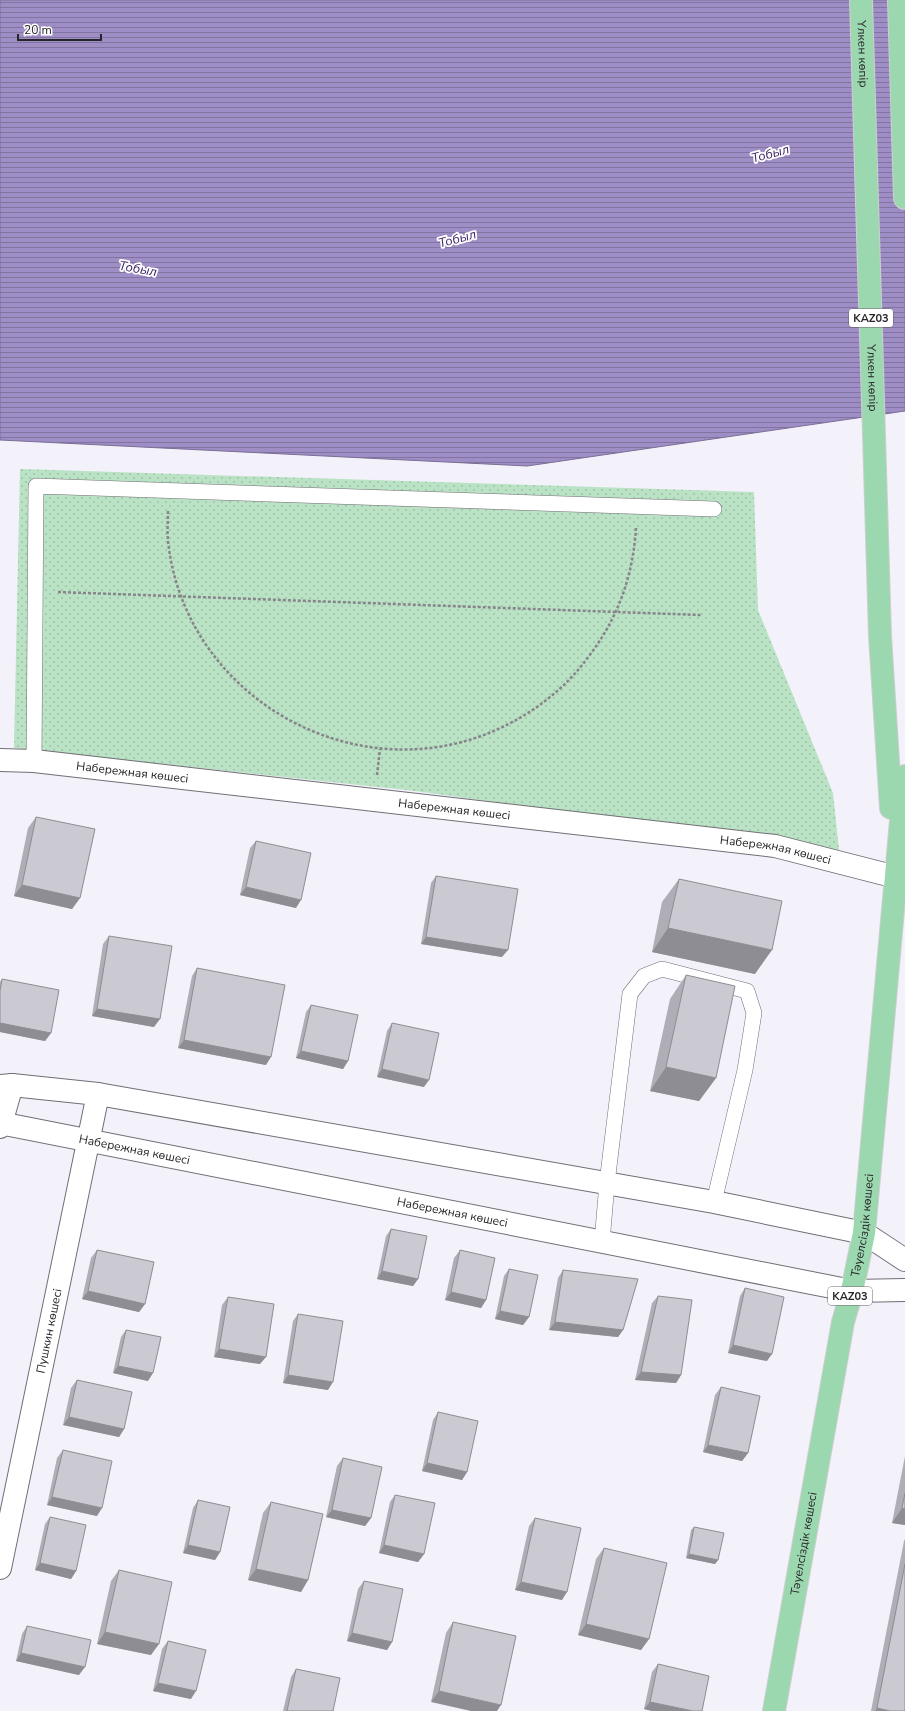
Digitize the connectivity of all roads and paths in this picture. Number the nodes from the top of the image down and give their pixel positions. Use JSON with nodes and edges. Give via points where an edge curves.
{"nodes":[{"id":1,"x":861,"y":0,"type":"edge"},
{"id":2,"x":899,"y":0,"type":"edge"},
{"id":3,"x":905,"y":198,"type":"edge"},
{"id":4,"x":168,"y":491,"type":"junction"},
{"id":5,"x":637,"y":507,"type":"junction"},
{"id":6,"x":714,"y":509,"type":"dead end"},
{"id":7,"x":35,"y":591,"type":"junction"},
{"id":8,"x":181,"y":596,"type":"junction"},
{"id":9,"x":617,"y":611,"type":"junction"},
{"id":10,"x":700,"y":615,"type":"dead end"},
{"id":11,"x":0,"y":760,"type":"edge"},
{"id":12,"x":34,"y":761,"type":"junction"},
{"id":13,"x":905,"y":776,"type":"edge"},
{"id":14,"x":900,"y":878,"type":"edge"},
{"id":15,"x":6,"y":1086,"type":"edge"},
{"id":16,"x":98,"y":1094,"type":"junction"},
{"id":17,"x":0,"y":1124,"type":"edge"},
{"id":18,"x":90,"y":1140,"type":"junction"},
{"id":19,"x":607,"y":1183,"type":"junction"},
{"id":20,"x":714,"y":1202,"type":"junction"},
{"id":21,"x":864,"y":1233,"type":"junction"},
{"id":22,"x":602,"y":1242,"type":"junction"},
{"id":23,"x":905,"y":1260,"type":"edge"},
{"id":24,"x":905,"y":1290,"type":"edge"},
{"id":25,"x":852,"y":1291,"type":"junction"},
{"id":26,"x":0,"y":1568,"type":"edge"},
{"id":27,"x":774,"y":1711,"type":"edge"}],
"edges":[{"from":1,"to":14,"type":"main road","name":"Үлкен көпір","number":"KАZ03","via":[[880,636]]},
{"from":2,"to":3,"type":"main road"},
{"from":4,"to":5,"type":"lane"},
{"from":4,"to":7,"type":"lane","via":[[36,486]]},
{"from":4,"to":8,"type":"path","via":[[168,540]]},
{"from":5,"to":6,"type":"lane"},
{"from":5,"to":9,"type":"path","via":[[635,552]]},
{"from":7,"to":8,"type":"path"},
{"from":7,"to":12,"type":"lane"},
{"from":8,"to":9,"type":"path"},
{"from":8,"to":9,"type":"path","via":[[198,632],[216,658],[237,682],[261,703],[289,721],[318,734],[349,744],[380,749],[412,750],[476,738],[505,726],[533,710],[558,691],[581,668],[600,642]]},
{"from":9,"to":10,"type":"path"},
{"from":11,"to":12,"type":"street","name":"Набережная көшесі"},
{"from":12,"to":14,"type":"street","name":"Набережная көшесі","via":[[775,846]]},
{"from":13,"to":14,"type":"main road","number":"KАZ03"},
{"from":14,"to":21,"type":"main road","name":"Тәуелсіздік көшесі","number":"KАZ03"},
{"from":15,"to":16,"type":"street"},
{"from":15,"to":17,"type":"street"},
{"from":16,"to":18,"type":"street","name":"Пушкин көшесі"},
{"from":16,"to":19,"type":"street"},
{"from":17,"to":18,"type":"street","name":"Набережная көшесі"},
{"from":18,"to":22,"type":"street","name":"Набережная көшесі"},
{"from":18,"to":26,"type":"street","name":"Пушкин көшесі"},
{"from":19,"to":20,"type":"street"},
{"from":19,"to":20,"type":"lane","via":[[630,994],[644,976],[662,968],[747,991],[754,1013],[745,1070]]},
{"from":19,"to":22,"type":"lane"},
{"from":20,"to":21,"type":"street"},
{"from":21,"to":23,"type":"street"},
{"from":21,"to":25,"type":"main road","name":"Тәуелсіздік көшесі","number":"KАZ03"},
{"from":22,"to":25,"type":"street","name":"Набережная көшесі"},
{"from":24,"to":25,"type":"street","name":"Набережная көшесі"},
{"from":25,"to":27,"type":"main road","name":"Тәуелсіздік көшесі","number":"KАZ03","via":[[843,1322]]}]}
